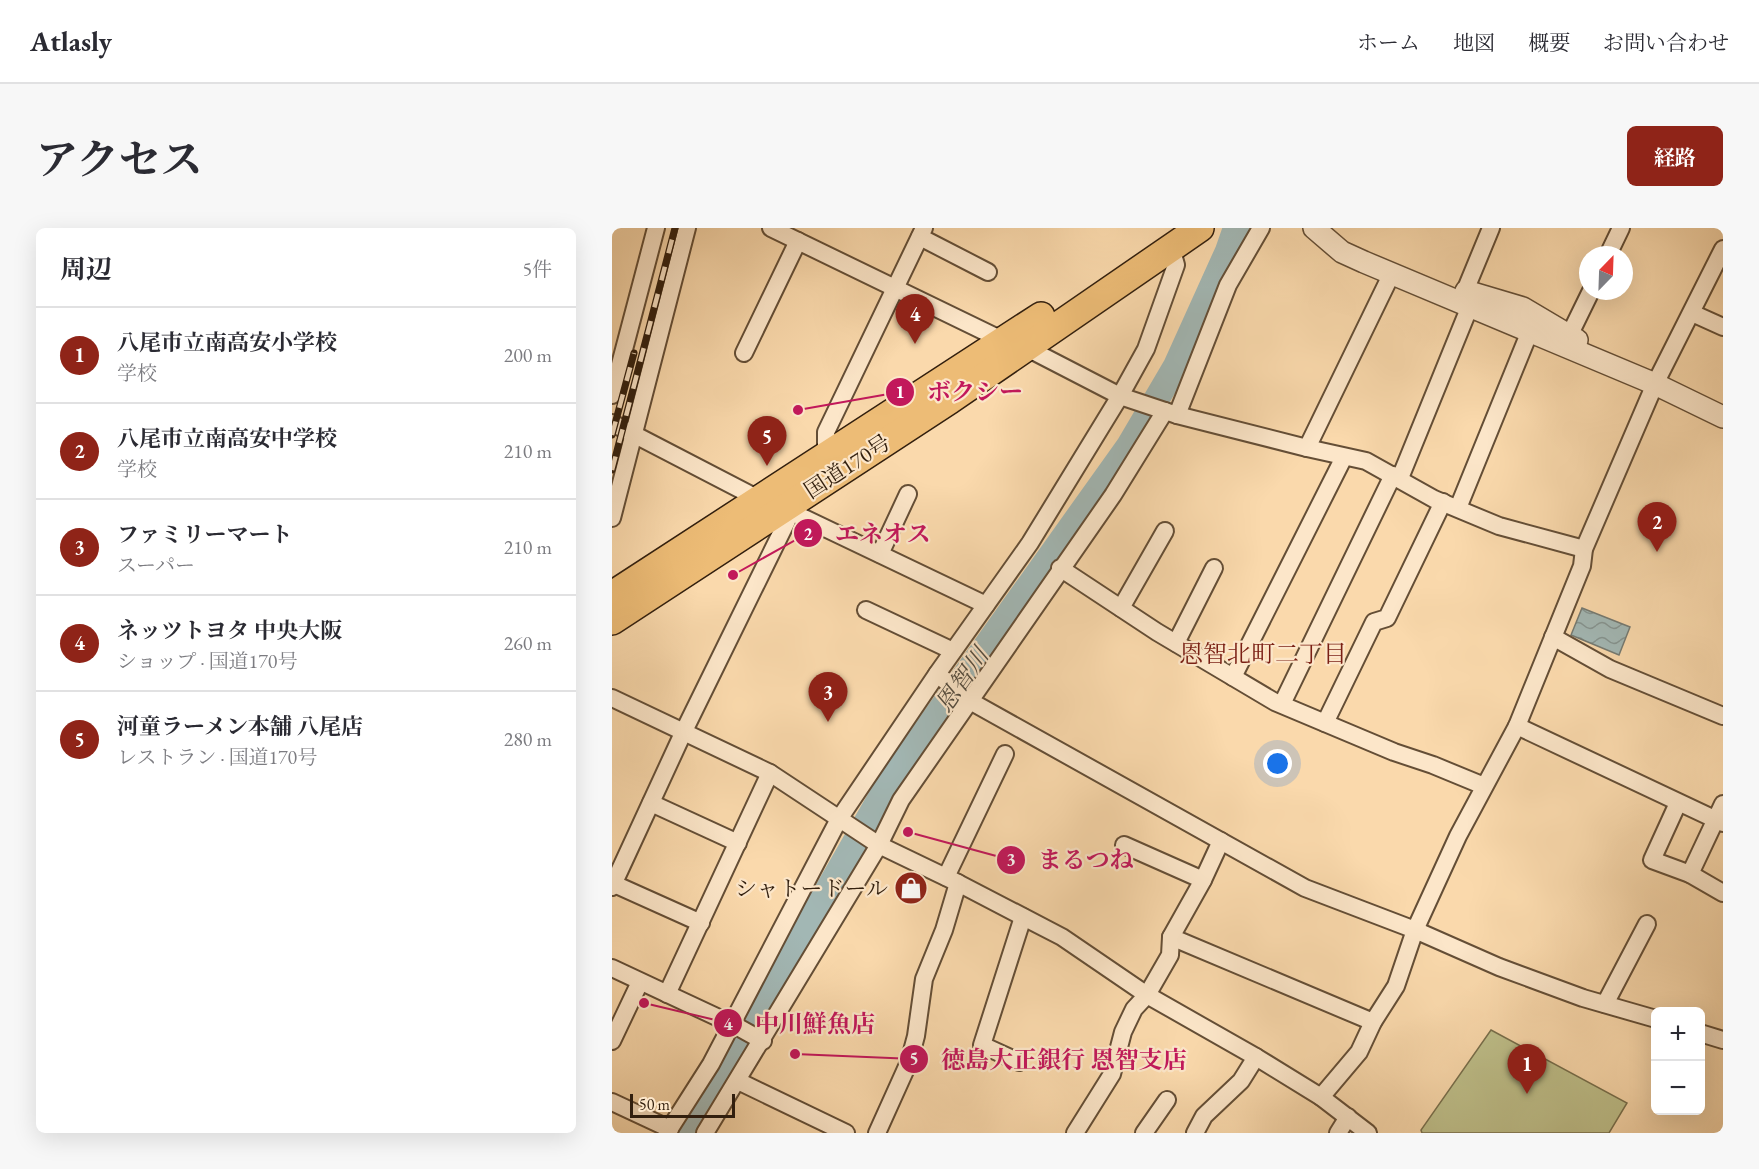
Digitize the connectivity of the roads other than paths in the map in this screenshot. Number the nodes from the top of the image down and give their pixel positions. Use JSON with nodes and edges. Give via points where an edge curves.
{"nodes":[{"id":1,"x":657,"y":228,"type":"edge"},
{"id":2,"x":687,"y":228,"type":"edge"},
{"id":3,"x":771,"y":228,"type":"edge"},
{"id":4,"x":1200,"y":228,"type":"edge"},
{"id":5,"x":1262,"y":228,"type":"edge"},
{"id":6,"x":1314,"y":228,"type":"edge"},
{"id":7,"x":1491,"y":228,"type":"edge"},
{"id":8,"x":1621,"y":228,"type":"edge"},
{"id":9,"x":922,"y":232,"type":"edge"},
{"id":10,"x":1172,"y":237,"type":"edge"},
{"id":11,"x":798,"y":241,"type":"junction"},
{"id":12,"x":1612,"y":246,"type":"edge"},
{"id":13,"x":1722,"y":253,"type":"edge"},
{"id":14,"x":988,"y":272,"type":"dead end"},
{"id":15,"x":1395,"y":274,"type":"junction"},
{"id":16,"x":896,"y":288,"type":"junction"},
{"id":17,"x":1468,"y":298,"type":"junction"},
{"id":18,"x":1587,"y":300,"type":"edge"},
{"id":19,"x":1692,"y":313,"type":"junction"},
{"id":20,"x":1723,"y":327,"type":"edge"},
{"id":21,"x":1530,"y":331,"type":"junction"},
{"id":22,"x":1569,"y":336,"type":"junction"},
{"id":23,"x":1014,"y":344,"type":"junction"},
{"id":24,"x":744,"y":353,"type":"dead end"},
{"id":25,"x":1655,"y":384,"type":"junction"},
{"id":26,"x":612,"y":395,"type":"edge"},
{"id":27,"x":1126,"y":398,"type":"junction"},
{"id":28,"x":1168,"y":412,"type":"junction"},
{"id":29,"x":1723,"y":417,"type":"edge"},
{"id":30,"x":612,"y":423,"type":"edge"},
{"id":31,"x":633,"y":435,"type":"junction"},
{"id":32,"x":1307,"y":448,"type":"junction"},
{"id":33,"x":826,"y":456,"type":"junction"},
{"id":34,"x":1344,"y":457,"type":"junction"},
{"id":35,"x":1397,"y":476,"type":"junction"},
{"id":36,"x":908,"y":494,"type":"dead end"},
{"id":37,"x":1450,"y":505,"type":"junction"},
{"id":38,"x":774,"y":506,"type":"junction"},
{"id":39,"x":612,"y":518,"type":"edge"},
{"id":40,"x":1165,"y":531,"type":"dead end"},
{"id":41,"x":1584,"y":549,"type":"junction"},
{"id":42,"x":879,"y":554,"type":"junction"},
{"id":43,"x":1060,"y":568,"type":"junction"},
{"id":44,"x":1214,"y":568,"type":"dead end"},
{"id":45,"x":612,"y":595,"type":"edge"},
{"id":46,"x":986,"y":605,"type":"junction"},
{"id":47,"x":1121,"y":608,"type":"junction"},
{"id":48,"x":866,"y":610,"type":"dead end"},
{"id":49,"x":612,"y":621,"type":"edge"},
{"id":50,"x":1553,"y":637,"type":"junction"},
{"id":51,"x":1176,"y":643,"type":"junction"},
{"id":52,"x":953,"y":651,"type":"junction"},
{"id":53,"x":938,"y":676,"type":"junction"},
{"id":54,"x":1233,"y":677,"type":"junction"},
{"id":55,"x":612,"y":698,"type":"edge"},
{"id":56,"x":969,"y":700,"type":"junction"},
{"id":57,"x":1282,"y":704,"type":"junction"},
{"id":58,"x":1723,"y":716,"type":"edge"},
{"id":59,"x":1325,"y":723,"type":"junction"},
{"id":60,"x":1517,"y":726,"type":"junction"},
{"id":61,"x":684,"y":731,"type":"junction"},
{"id":62,"x":1005,"y":754,"type":"dead end"},
{"id":63,"x":770,"y":773,"type":"junction"},
{"id":64,"x":1484,"y":786,"type":"junction"},
{"id":65,"x":1678,"y":802,"type":"junction"},
{"id":66,"x":651,"y":804,"type":"junction"},
{"id":67,"x":1723,"y":804,"type":"edge"},
{"id":68,"x":841,"y":821,"type":"junction"},
{"id":69,"x":1719,"y":822,"type":"edge"},
{"id":70,"x":1221,"y":841,"type":"junction"},
{"id":71,"x":738,"y":843,"type":"junction"},
{"id":72,"x":878,"y":843,"type":"junction"},
{"id":73,"x":1124,"y":845,"type":"dead end"},
{"id":74,"x":1690,"y":874,"type":"junction"},
{"id":75,"x":952,"y":880,"type":"junction"},
{"id":76,"x":1203,"y":880,"type":"junction"},
{"id":77,"x":613,"y":885,"type":"edge"},
{"id":78,"x":1723,"y":893,"type":"edge"},
{"id":79,"x":1023,"y":917,"type":"junction"},
{"id":80,"x":701,"y":923,"type":"junction"},
{"id":81,"x":1647,"y":924,"type":"dead end"},
{"id":82,"x":1415,"y":930,"type":"junction"},
{"id":83,"x":1171,"y":937,"type":"junction"},
{"id":84,"x":612,"y":968,"type":"edge"},
{"id":85,"x":640,"y":982,"type":"junction"},
{"id":86,"x":667,"y":994,"type":"junction"},
{"id":87,"x":1147,"y":994,"type":"junction"},
{"id":88,"x":1605,"y":1004,"type":"junction"},
{"id":89,"x":1651,"y":1018,"type":"edge"},
{"id":90,"x":1373,"y":1022,"type":"junction"},
{"id":91,"x":734,"y":1025,"type":"junction"},
{"id":92,"x":1705,"y":1034,"type":"edge"},
{"id":93,"x":1723,"y":1040,"type":"edge"},
{"id":94,"x":612,"y":1041,"type":"edge"},
{"id":95,"x":762,"y":1041,"type":"junction"},
{"id":96,"x":1257,"y":1057,"type":"junction"},
{"id":97,"x":1019,"y":1062,"type":"dead end"},
{"id":98,"x":738,"y":1081,"type":"junction"},
{"id":99,"x":1321,"y":1098,"type":"junction"},
{"id":100,"x":1167,"y":1100,"type":"dead end"},
{"id":101,"x":612,"y":1102,"type":"edge"},
{"id":102,"x":1348,"y":1117,"type":"junction"},
{"id":103,"x":669,"y":1131,"type":"edge"},
{"id":104,"x":1080,"y":1131,"type":"edge"},
{"id":105,"x":705,"y":1133,"type":"edge"},
{"id":106,"x":846,"y":1133,"type":"edge"},
{"id":107,"x":877,"y":1133,"type":"edge"},
{"id":108,"x":1144,"y":1133,"type":"edge"},
{"id":109,"x":1195,"y":1133,"type":"edge"},
{"id":110,"x":1338,"y":1133,"type":"edge"},
{"id":111,"x":1368,"y":1133,"type":"edge"}],
"edges":[{"from":1,"to":26,"type":"street"},
{"from":2,"to":31,"type":"street"},
{"from":3,"to":11,"type":"street"},
{"from":4,"to":10,"type":"highway","name":"国道170号"},
{"from":5,"to":28,"type":"street","via":[[1228,285]]},
{"from":6,"to":15,"type":"street","via":[[1342,252]]},
{"from":7,"to":17,"type":"street"},
{"from":8,"to":12,"type":"street"},
{"from":9,"to":14,"type":"street"},
{"from":9,"to":16,"type":"street"},
{"from":10,"to":23,"type":"highway","name":"国道170号"},
{"from":10,"to":27,"type":"street","via":[[1176,265]]},
{"from":11,"to":16,"type":"street"},
{"from":11,"to":24,"type":"street"},
{"from":13,"to":19,"type":"street"},
{"from":15,"to":17,"type":"street"},
{"from":15,"to":32,"type":"street"},
{"from":16,"to":23,"type":"street"},
{"from":16,"to":33,"type":"street","via":[[826,432]]},
{"from":17,"to":21,"type":"street"},
{"from":17,"to":22,"type":"street","via":[[1523,308]]},
{"from":17,"to":35,"type":"street"},
{"from":18,"to":22,"type":"street"},
{"from":19,"to":20,"type":"street"},
{"from":19,"to":25,"type":"street"},
{"from":21,"to":25,"type":"street"},
{"from":21,"to":37,"type":"street"},
{"from":22,"to":25,"type":"street"},
{"from":23,"to":27,"type":"street"},
{"from":23,"to":33,"type":"highway","name":"国道170号"},
{"from":23,"to":38,"type":"highway","name":"国道170号","via":[[932,412]]},
{"from":25,"to":29,"type":"street"},
{"from":25,"to":41,"type":"street"},
{"from":27,"to":28,"type":"street"},
{"from":27,"to":46,"type":"street"},
{"from":28,"to":32,"type":"street"},
{"from":28,"to":43,"type":"street"},
{"from":30,"to":31,"type":"street"},
{"from":31,"to":38,"type":"street"},
{"from":31,"to":39,"type":"street"},
{"from":32,"to":34,"type":"street"},
{"from":33,"to":38,"type":"highway","name":"国道170号"},
{"from":34,"to":35,"type":"street","via":[[1366,460]]},
{"from":34,"to":54,"type":"street"},
{"from":35,"to":37,"type":"street"},
{"from":35,"to":57,"type":"street"},
{"from":36,"to":42,"type":"street"},
{"from":37,"to":41,"type":"street","via":[[1499,526]]},
{"from":37,"to":59,"type":"street","via":[[1387,618],[1374,622]]},
{"from":38,"to":42,"type":"street"},
{"from":38,"to":45,"type":"highway","name":"国道170号"},
{"from":38,"to":49,"type":"highway","name":"国道170号"},
{"from":38,"to":61,"type":"street","via":[[787,521]]},
{"from":40,"to":47,"type":"street"},
{"from":41,"to":50,"type":"street","via":[[1582,566]]},
{"from":42,"to":46,"type":"street"},
{"from":43,"to":47,"type":"street"},
{"from":43,"to":56,"type":"street"},
{"from":44,"to":51,"type":"street"},
{"from":46,"to":52,"type":"street"},
{"from":47,"to":51,"type":"street"},
{"from":48,"to":52,"type":"street"},
{"from":50,"to":58,"type":"street","via":[[1610,669]]},
{"from":50,"to":60,"type":"street"},
{"from":51,"to":54,"type":"street"},
{"from":52,"to":53,"type":"street"},
{"from":53,"to":56,"type":"street"},
{"from":53,"to":68,"type":"street"},
{"from":54,"to":57,"type":"street"},
{"from":55,"to":61,"type":"street"},
{"from":56,"to":70,"type":"street"},
{"from":56,"to":72,"type":"street","via":[[901,800]]},
{"from":57,"to":59,"type":"street"},
{"from":59,"to":64,"type":"street"},
{"from":60,"to":64,"type":"street"},
{"from":60,"to":65,"type":"street"},
{"from":61,"to":63,"type":"street"},
{"from":61,"to":66,"type":"street"},
{"from":62,"to":75,"type":"street"},
{"from":63,"to":68,"type":"street"},
{"from":63,"to":71,"type":"street"},
{"from":64,"to":82,"type":"street"},
{"from":65,"to":69,"type":"street"},
{"from":65,"to":74,"type":"street","via":[[1652,860]]},
{"from":66,"to":71,"type":"street"},
{"from":66,"to":77,"type":"street"},
{"from":67,"to":69,"type":"street"},
{"from":68,"to":72,"type":"street"},
{"from":68,"to":91,"type":"street"},
{"from":69,"to":74,"type":"street"},
{"from":70,"to":76,"type":"street"},
{"from":70,"to":82,"type":"street","via":[[1305,888]]},
{"from":71,"to":80,"type":"street"},
{"from":72,"to":75,"type":"street"},
{"from":72,"to":95,"type":"street"},
{"from":73,"to":76,"type":"street"},
{"from":74,"to":78,"type":"street"},
{"from":75,"to":79,"type":"street"},
{"from":75,"to":107,"type":"street","via":[[944,930],[924,979],[909,1062]]},
{"from":76,"to":83,"type":"street"},
{"from":77,"to":80,"type":"street"},
{"from":79,"to":87,"type":"street"},
{"from":79,"to":97,"type":"street","via":[[982,1045]]},
{"from":80,"to":86,"type":"street"},
{"from":81,"to":88,"type":"street"},
{"from":82,"to":88,"type":"street","via":[[1499,967]]},
{"from":82,"to":90,"type":"street","via":[[1396,986]]},
{"from":83,"to":87,"type":"street","via":[[1170,955]]},
{"from":83,"to":90,"type":"street"},
{"from":84,"to":85,"type":"street"},
{"from":85,"to":86,"type":"street"},
{"from":85,"to":94,"type":"street"},
{"from":86,"to":91,"type":"street"},
{"from":87,"to":96,"type":"street"},
{"from":87,"to":104,"type":"street","via":[[1134,1009],[1123,1032],[1112,1074]]},
{"from":88,"to":89,"type":"street"},
{"from":90,"to":99,"type":"street","via":[[1359,1052]]},
{"from":91,"to":95,"type":"street"},
{"from":91,"to":103,"type":"street"},
{"from":92,"to":93,"type":"street"},
{"from":95,"to":98,"type":"street"},
{"from":96,"to":99,"type":"street"},
{"from":96,"to":109,"type":"street","via":[[1241,1081],[1204,1116]]},
{"from":98,"to":105,"type":"street"},
{"from":98,"to":106,"type":"street"},
{"from":99,"to":102,"type":"street"},
{"from":100,"to":108,"type":"street"},
{"from":101,"to":103,"type":"street"},
{"from":102,"to":110,"type":"street"},
{"from":102,"to":111,"type":"street"}]}
